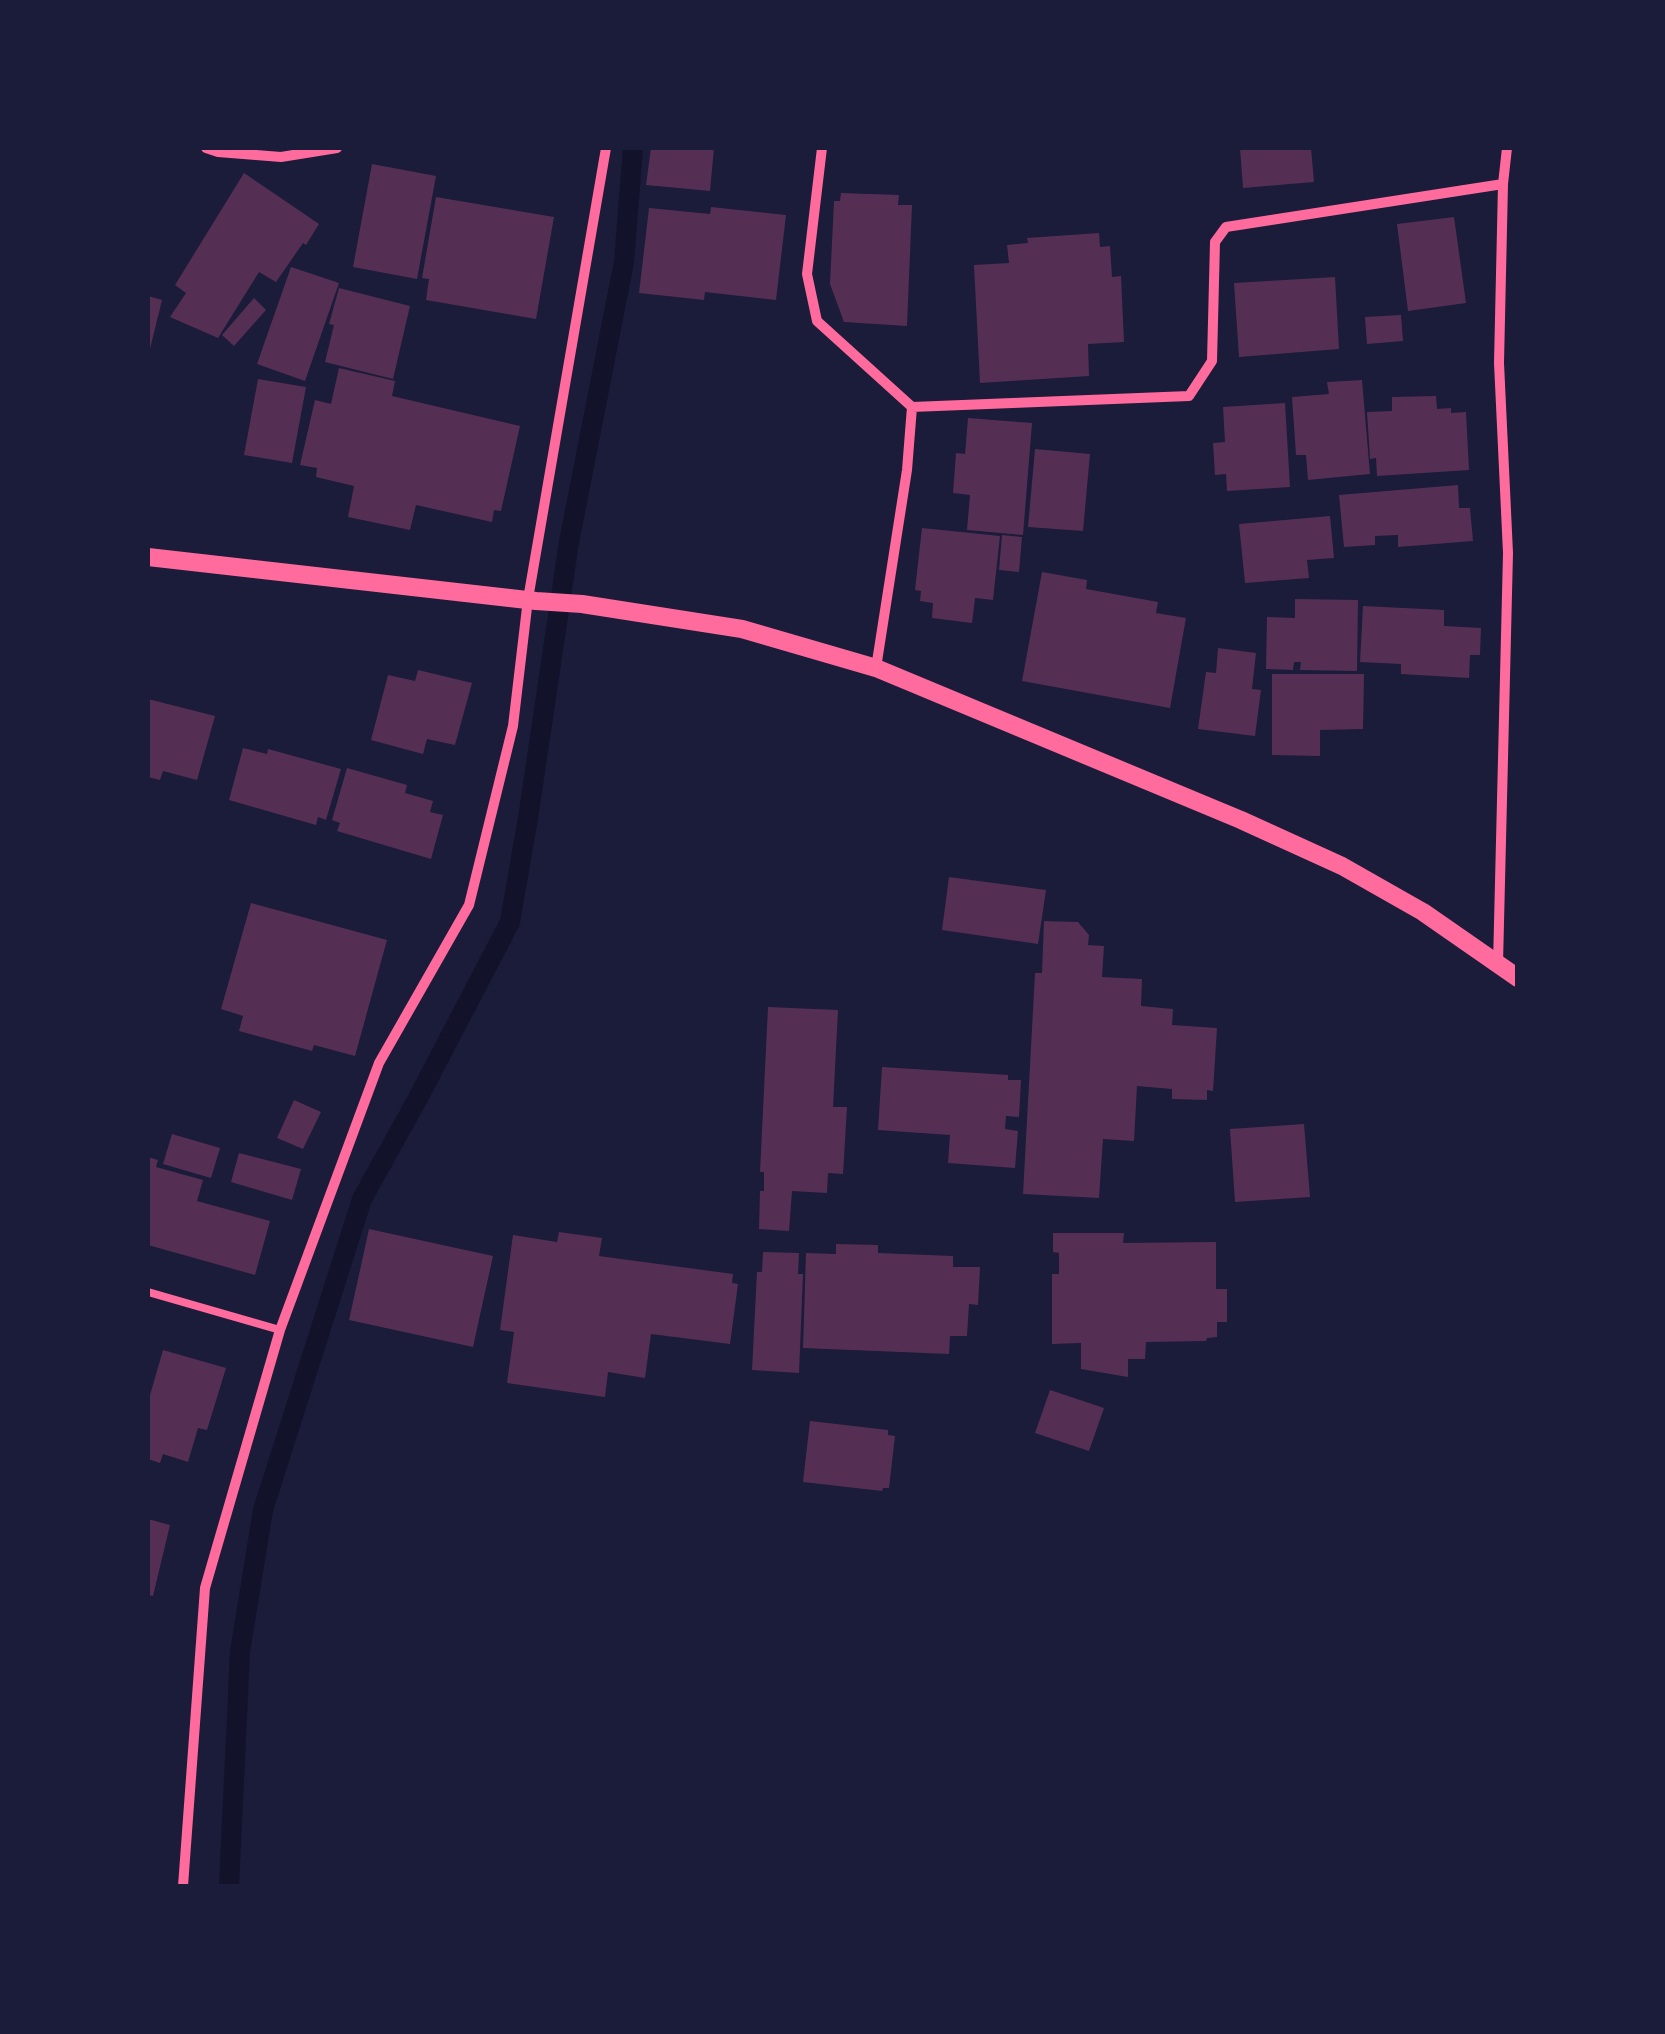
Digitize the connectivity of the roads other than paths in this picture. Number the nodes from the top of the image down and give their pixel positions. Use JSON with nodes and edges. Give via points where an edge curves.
{"nodes":[{"id":1,"x":206,"y":148,"type":"edge"},
{"id":2,"x":337,"y":148,"type":"edge"},
{"id":3,"x":606,"y":148,"type":"edge"},
{"id":4,"x":822,"y":148,"type":"edge"},
{"id":5,"x":1510,"y":154,"type":"edge"},
{"id":6,"x":1503,"y":184,"type":"junction"},
{"id":7,"x":912,"y":407,"type":"junction"},
{"id":8,"x":148,"y":557,"type":"edge"},
{"id":9,"x":532,"y":600,"type":"junction"},
{"id":10,"x":876,"y":668,"type":"junction"},
{"id":11,"x":1498,"y":964,"type":"junction"},
{"id":12,"x":1518,"y":978,"type":"edge"},
{"id":13,"x":148,"y":1292,"type":"edge"},
{"id":14,"x":280,"y":1330,"type":"junction"},
{"id":15,"x":183,"y":1886,"type":"edge"}],
"edges":[{"from":1,"to":2,"type":"street","via":[[281,156]]},
{"from":3,"to":9,"type":"street"},
{"from":4,"to":7,"type":"street","via":[[806,274],[816,321]]},
{"from":5,"to":6,"type":"street"},
{"from":6,"to":7,"type":"street","via":[[1226,227],[1214,242],[1212,362],[1188,396]]},
{"from":6,"to":11,"type":"street","via":[[1499,363],[1508,553]]},
{"from":7,"to":10,"type":"street"},
{"from":8,"to":9,"type":"street"},
{"from":9,"to":10,"type":"street","via":[[742,629]]},
{"from":9,"to":14,"type":"street","via":[[513,726],[469,905],[379,1063]]},
{"from":10,"to":11,"type":"street","via":[[1342,866]]},
{"from":11,"to":12,"type":"street"},
{"from":13,"to":14,"type":"lane"},
{"from":14,"to":15,"type":"street","via":[[205,1588]]}]}
